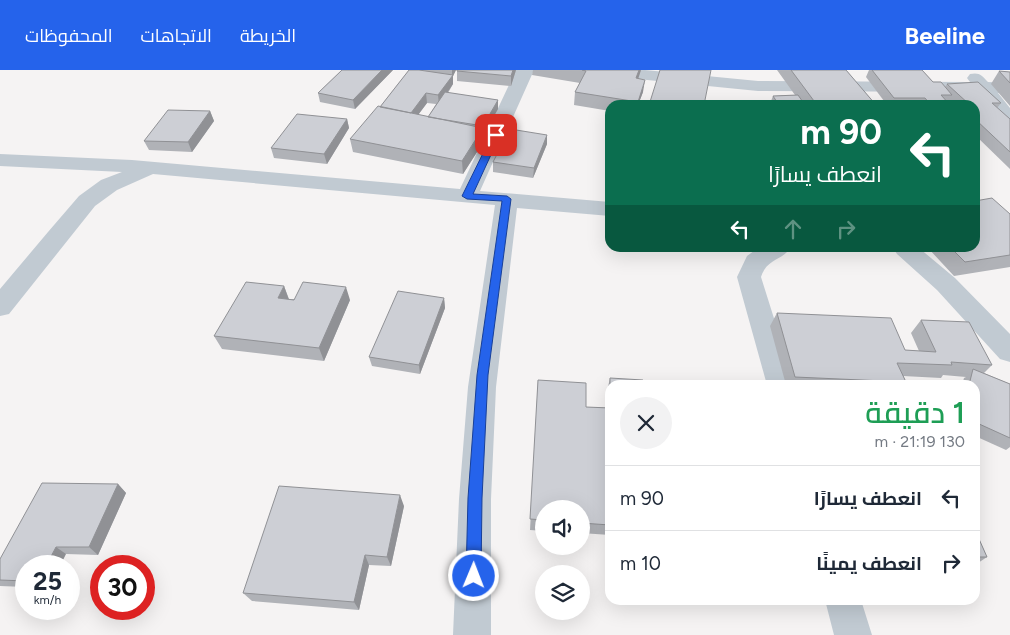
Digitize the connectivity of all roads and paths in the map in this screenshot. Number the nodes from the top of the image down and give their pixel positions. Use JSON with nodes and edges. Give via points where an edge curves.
{"nodes":[{"id":1,"x":525,"y":70,"type":"edge"},
{"id":2,"x":597,"y":70,"type":"edge"},
{"id":3,"x":748,"y":70,"type":"edge"},
{"id":4,"x":969,"y":70,"type":"edge"},
{"id":5,"x":758,"y":86,"type":"junction"},
{"id":6,"x":982,"y":86,"type":"junction"},
{"id":7,"x":1010,"y":88,"type":"edge"},
{"id":8,"x":768,"y":100,"type":"edge"},
{"id":9,"x":1010,"y":120,"type":"edge"},
{"id":10,"x":0,"y":160,"type":"edge"},
{"id":11,"x":152,"y":168,"type":"junction"},
{"id":12,"x":467,"y":196,"type":"junction"},
{"id":13,"x":507,"y":199,"type":"junction"},
{"id":14,"x":605,"y":209,"type":"edge"},
{"id":15,"x":769,"y":252,"type":"edge"},
{"id":16,"x":910,"y":252,"type":"edge"},
{"id":17,"x":0,"y":307,"type":"edge"},
{"id":18,"x":1010,"y":350,"type":"edge"},
{"id":19,"x":779,"y":380,"type":"edge"},
{"id":20,"x":845,"y":605,"type":"edge"},
{"id":21,"x":472,"y":635,"type":"edge"},
{"id":22,"x":854,"y":635,"type":"edge"}],
"edges":[{"from":1,"to":12,"type":"street"},
{"from":2,"to":5,"type":"street"},
{"from":3,"to":5,"type":"street"},
{"from":4,"to":6,"type":"street"},
{"from":5,"to":6,"type":"street"},
{"from":5,"to":8,"type":"street"},
{"from":6,"to":7,"type":"street"},
{"from":6,"to":9,"type":"street"},
{"from":10,"to":11,"type":"street"},
{"from":11,"to":12,"type":"street"},
{"from":11,"to":17,"type":"street","via":[[109,185],[87,201]]},
{"from":12,"to":13,"type":"street"},
{"from":13,"to":14,"type":"street"},
{"from":13,"to":21,"type":"street","via":[[482,387],[475,498]]},
{"from":15,"to":19,"type":"street","via":[[760,256],[748,277]]},
{"from":16,"to":18,"type":"street","via":[[946,284]]},
{"from":20,"to":22,"type":"street"}]}
